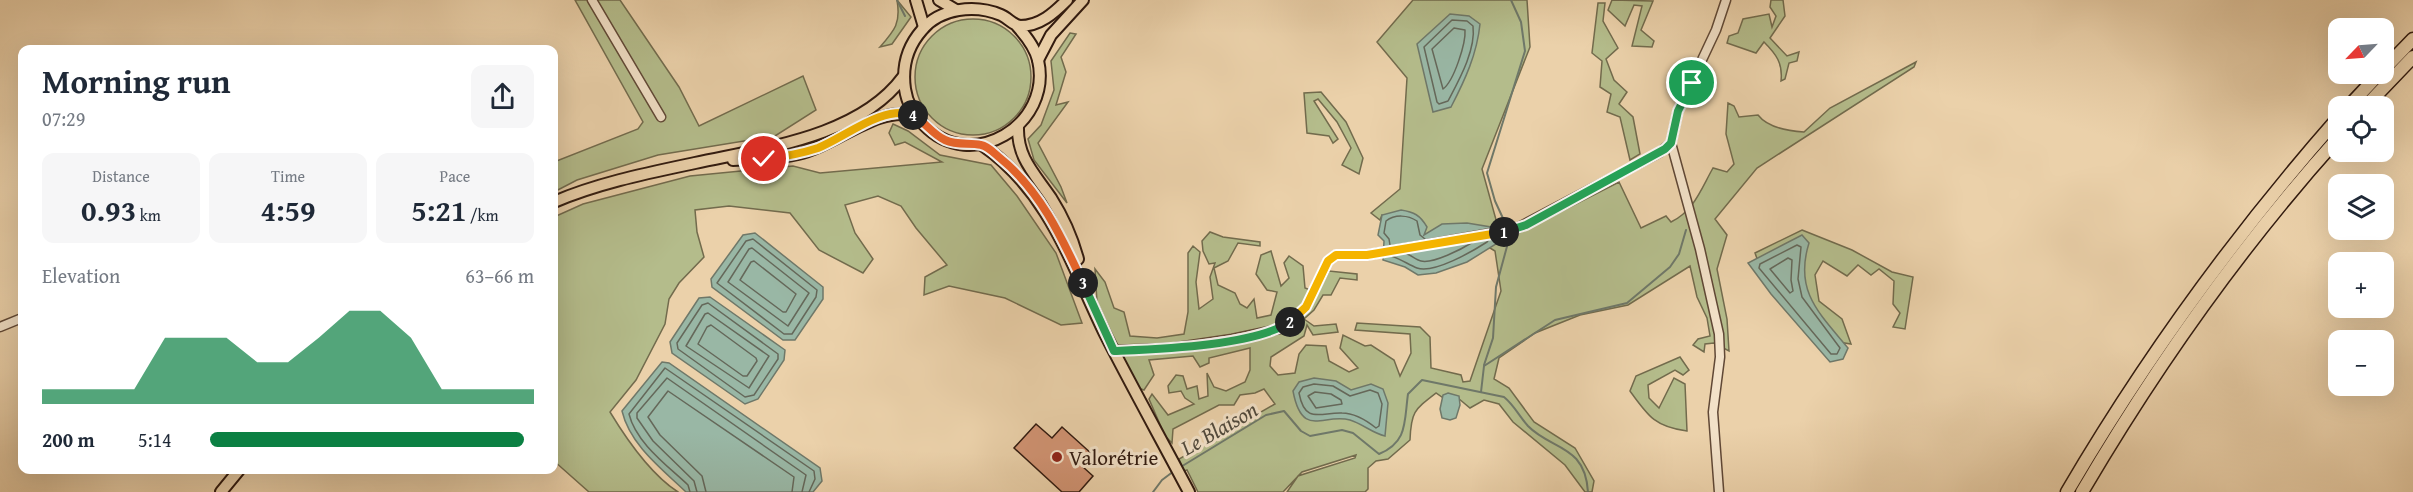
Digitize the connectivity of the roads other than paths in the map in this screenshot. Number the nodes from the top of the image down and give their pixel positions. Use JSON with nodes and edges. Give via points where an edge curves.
{"nodes":[{"id":1,"x":592,"y":0,"type":"edge"},
{"id":2,"x":916,"y":0,"type":"edge"},
{"id":3,"x":939,"y":0,"type":"edge"},
{"id":4,"x":1067,"y":0,"type":"edge"},
{"id":5,"x":1083,"y":0,"type":"edge"},
{"id":6,"x":1725,"y":0,"type":"edge"},
{"id":7,"x":956,"y":10,"type":"junction"},
{"id":8,"x":1017,"y":26,"type":"junction"},
{"id":9,"x":924,"y":27,"type":"junction"},
{"id":10,"x":2413,"y":39,"type":"edge"},
{"id":11,"x":2413,"y":57,"type":"edge"},
{"id":12,"x":2394,"y":59,"type":"edge"},
{"id":13,"x":1038,"y":60,"type":"junction"},
{"id":14,"x":903,"y":77,"type":"junction"},
{"id":15,"x":2370,"y":84,"type":"edge"},
{"id":16,"x":2358,"y":96,"type":"edge"},
{"id":17,"x":2376,"y":96,"type":"edge"},
{"id":18,"x":915,"y":116,"type":"junction"},
{"id":19,"x":661,"y":117,"type":"dead end"},
{"id":20,"x":1018,"y":127,"type":"junction"},
{"id":21,"x":2328,"y":130,"type":"edge"},
{"id":22,"x":1671,"y":143,"type":"junction"},
{"id":23,"x":982,"y":145,"type":"junction"},
{"id":24,"x":2328,"y":150,"type":"edge"},
{"id":25,"x":691,"y":164,"type":"junction"},
{"id":26,"x":558,"y":201,"type":"edge"},
{"id":27,"x":1087,"y":291,"type":"junction"},
{"id":28,"x":18,"y":320,"type":"edge"},
{"id":29,"x":0,"y":327,"type":"edge"},
{"id":30,"x":1114,"y":351,"type":"junction"},
{"id":31,"x":236,"y":474,"type":"edge"},
{"id":32,"x":221,"y":492,"type":"edge"},
{"id":33,"x":1189,"y":492,"type":"edge"},
{"id":34,"x":1719,"y":492,"type":"edge"},
{"id":35,"x":2067,"y":492,"type":"edge"},
{"id":36,"x":2082,"y":492,"type":"edge"}],
"edges":[{"from":1,"to":19,"type":"street"},
{"from":2,"to":9,"type":"main road"},
{"from":3,"to":7,"type":"main road"},
{"from":4,"to":8,"type":"main road","via":[[1041,21]]},
{"from":5,"to":13,"type":"main road","via":[[1051,35]]},
{"from":6,"to":22,"type":"street","via":[[1716,30],[1678,111]]},
{"from":7,"to":8,"type":"main road","via":[[980,9],[1001,15]]},
{"from":7,"to":9,"type":"main road"},
{"from":8,"to":13,"type":"main road"},
{"from":9,"to":14,"type":"main road","via":[[910,49]]},
{"from":10,"to":12,"type":"highway"},
{"from":11,"to":17,"type":"highway"},
{"from":13,"to":20,"type":"main road","via":[[1040,82],[1036,99]]},
{"from":14,"to":18,"type":"main road","via":[[906,97]]},
{"from":14,"to":25,"type":"main road","via":[[879,102],[811,136]]},
{"from":15,"to":16,"type":"highway"},
{"from":18,"to":23,"type":"main road","via":[[930,132],[946,141]]},
{"from":18,"to":25,"type":"main road","via":[[903,112],[882,117],[799,154]]},
{"from":20,"to":23,"type":"main road","via":[[1004,138]]},
{"from":20,"to":27,"type":"main road","via":[[1022,155],[1061,214]]},
{"from":21,"to":35,"type":"highway","via":[[2196,294]]},
{"from":22,"to":30,"type":"street","via":[[1515,229],[1367,255],[1336,255],[1328,261],[1306,307],[1279,329],[1171,348]]},
{"from":22,"to":34,"type":"street","via":[[1719,334],[1713,412]]},
{"from":23,"to":27,"type":"main road","via":[[1009,165],[1041,204]]},
{"from":24,"to":36,"type":"highway","via":[[2210,297]]},
{"from":25,"to":26,"type":"main road","via":[[618,181]]},
{"from":27,"to":30,"type":"main road"},
{"from":28,"to":29,"type":"street"},
{"from":30,"to":33,"type":"main road"},
{"from":31,"to":32,"type":"main road"}]}
